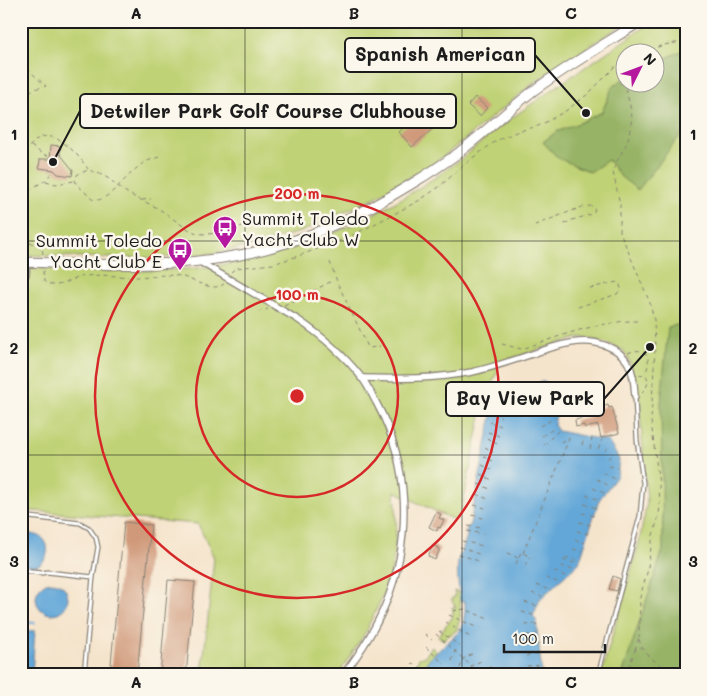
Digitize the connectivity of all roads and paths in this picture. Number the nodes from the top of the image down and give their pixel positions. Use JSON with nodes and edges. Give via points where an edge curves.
{"nodes":[{"id":1,"x":641,"y":21,"type":"edge"},
{"id":2,"x":686,"y":41,"type":"edge"},
{"id":3,"x":664,"y":45,"type":"edge"},
{"id":4,"x":21,"y":63,"type":"edge"},
{"id":5,"x":614,"y":69,"type":"edge"},
{"id":6,"x":626,"y":92,"type":"edge"},
{"id":7,"x":21,"y":96,"type":"edge"},
{"id":8,"x":21,"y":145,"type":"edge"},
{"id":9,"x":26,"y":145,"type":"junction"},
{"id":10,"x":30,"y":146,"type":"junction"},
{"id":11,"x":21,"y":148,"type":"edge"},
{"id":12,"x":50,"y":157,"type":"dead end"},
{"id":13,"x":159,"y":158,"type":"dead end"},
{"id":14,"x":54,"y":170,"type":"dead end"},
{"id":15,"x":88,"y":170,"type":"junction"},
{"id":16,"x":46,"y":180,"type":"junction"},
{"id":17,"x":75,"y":181,"type":"junction"},
{"id":18,"x":118,"y":186,"type":"junction"},
{"id":19,"x":29,"y":190,"type":"dead end"},
{"id":20,"x":152,"y":199,"type":"dead end"},
{"id":21,"x":142,"y":200,"type":"junction"},
{"id":22,"x":252,"y":221,"type":"dead end"},
{"id":23,"x":535,"y":225,"type":"dead end"},
{"id":24,"x":562,"y":226,"type":"dead end"},
{"id":25,"x":21,"y":243,"type":"edge"},
{"id":26,"x":199,"y":261,"type":"junction"},
{"id":27,"x":24,"y":262,"type":"edge"},
{"id":28,"x":43,"y":262,"type":"junction"},
{"id":29,"x":330,"y":262,"type":"dead end"},
{"id":30,"x":228,"y":278,"type":"junction"},
{"id":31,"x":21,"y":282,"type":"edge"},
{"id":32,"x":330,"y":282,"type":"dead end"},
{"id":33,"x":586,"y":289,"type":"dead end"},
{"id":34,"x":277,"y":307,"type":"junction"},
{"id":35,"x":578,"y":308,"type":"dead end"},
{"id":36,"x":258,"y":312,"type":"dead end"},
{"id":37,"x":637,"y":321,"type":"dead end"},
{"id":38,"x":502,"y":344,"type":"dead end"},
{"id":39,"x":380,"y":346,"type":"dead end"},
{"id":40,"x":622,"y":355,"type":"junction"},
{"id":41,"x":645,"y":374,"type":"junction"},
{"id":42,"x":633,"y":376,"type":"junction"},
{"id":43,"x":362,"y":378,"type":"junction"},
{"id":44,"x":533,"y":384,"type":"dead end"},
{"id":45,"x":524,"y":388,"type":"dead end"},
{"id":46,"x":551,"y":389,"type":"dead end"},
{"id":47,"x":514,"y":391,"type":"dead end"},
{"id":48,"x":504,"y":392,"type":"dead end"},
{"id":49,"x":536,"y":392,"type":"dead end"},
{"id":50,"x":544,"y":393,"type":"dead end"},
{"id":51,"x":635,"y":396,"type":"junction"},
{"id":52,"x":527,"y":397,"type":"dead end"},
{"id":53,"x":556,"y":398,"type":"dead end"},
{"id":54,"x":518,"y":400,"type":"dead end"},
{"id":55,"x":509,"y":403,"type":"dead end"},
{"id":56,"x":544,"y":404,"type":"dead end"},
{"id":57,"x":492,"y":413,"type":"dead end"},
{"id":58,"x":501,"y":417,"type":"dead end"},
{"id":59,"x":555,"y":418,"type":"dead end"},
{"id":60,"x":490,"y":422,"type":"dead end"},
{"id":61,"x":500,"y":426,"type":"dead end"},
{"id":62,"x":540,"y":426,"type":"dead end"},
{"id":63,"x":555,"y":428,"type":"dead end"},
{"id":64,"x":558,"y":431,"type":"dead end"},
{"id":65,"x":488,"y":432,"type":"dead end"},
{"id":66,"x":499,"y":436,"type":"dead end"},
{"id":67,"x":542,"y":436,"type":"dead end"},
{"id":68,"x":584,"y":437,"type":"dead end"},
{"id":69,"x":487,"y":438,"type":"dead end"},
{"id":70,"x":592,"y":438,"type":"dead end"},
{"id":71,"x":602,"y":440,"type":"dead end"},
{"id":72,"x":561,"y":442,"type":"dead end"},
{"id":73,"x":497,"y":444,"type":"dead end"},
{"id":74,"x":544,"y":445,"type":"dead end"},
{"id":75,"x":582,"y":445,"type":"dead end"},
{"id":76,"x":610,"y":445,"type":"dead end"},
{"id":77,"x":485,"y":447,"type":"dead end"},
{"id":78,"x":590,"y":449,"type":"dead end"},
{"id":79,"x":598,"y":449,"type":"dead end"},
{"id":80,"x":606,"y":451,"type":"dead end"},
{"id":81,"x":493,"y":452,"type":"dead end"},
{"id":82,"x":615,"y":454,"type":"dead end"},
{"id":83,"x":484,"y":456,"type":"dead end"},
{"id":84,"x":608,"y":458,"type":"dead end"},
{"id":85,"x":492,"y":461,"type":"dead end"},
{"id":86,"x":482,"y":465,"type":"dead end"},
{"id":87,"x":609,"y":466,"type":"dead end"},
{"id":88,"x":618,"y":468,"type":"dead end"},
{"id":89,"x":492,"y":470,"type":"dead end"},
{"id":90,"x":480,"y":474,"type":"dead end"},
{"id":91,"x":604,"y":474,"type":"dead end"},
{"id":92,"x":615,"y":479,"type":"dead end"},
{"id":93,"x":492,"y":480,"type":"dead end"},
{"id":94,"x":597,"y":480,"type":"dead end"},
{"id":95,"x":478,"y":484,"type":"dead end"},
{"id":96,"x":609,"y":486,"type":"dead end"},
{"id":97,"x":593,"y":488,"type":"dead end"},
{"id":98,"x":490,"y":490,"type":"dead end"},
{"id":99,"x":604,"y":493,"type":"dead end"},
{"id":100,"x":476,"y":494,"type":"dead end"},
{"id":101,"x":586,"y":495,"type":"dead end"},
{"id":102,"x":488,"y":499,"type":"dead end"},
{"id":103,"x":599,"y":500,"type":"dead end"},
{"id":104,"x":584,"y":504,"type":"dead end"},
{"id":105,"x":474,"y":505,"type":"dead end"},
{"id":106,"x":485,"y":508,"type":"dead end"},
{"id":107,"x":596,"y":508,"type":"dead end"},
{"id":108,"x":582,"y":513,"type":"dead end"},
{"id":109,"x":472,"y":515,"type":"dead end"},
{"id":110,"x":21,"y":516,"type":"edge"},
{"id":111,"x":594,"y":516,"type":"dead end"},
{"id":112,"x":483,"y":518,"type":"dead end"},
{"id":113,"x":579,"y":522,"type":"dead end"},
{"id":114,"x":591,"y":525,"type":"dead end"},
{"id":115,"x":468,"y":526,"type":"dead end"},
{"id":116,"x":481,"y":528,"type":"dead end"},
{"id":117,"x":467,"y":531,"type":"dead end"},
{"id":118,"x":577,"y":531,"type":"dead end"},
{"id":119,"x":484,"y":534,"type":"dead end"},
{"id":120,"x":588,"y":534,"type":"dead end"},
{"id":121,"x":575,"y":540,"type":"dead end"},
{"id":122,"x":462,"y":541,"type":"dead end"},
{"id":123,"x":585,"y":543,"type":"dead end"},
{"id":124,"x":483,"y":546,"type":"dead end"},
{"id":125,"x":460,"y":547,"type":"dead end"},
{"id":126,"x":573,"y":549,"type":"dead end"},
{"id":127,"x":583,"y":552,"type":"dead end"},
{"id":128,"x":507,"y":553,"type":"dead end"},
{"id":129,"x":523,"y":553,"type":"junction"},
{"id":130,"x":459,"y":554,"type":"dead end"},
{"id":131,"x":481,"y":555,"type":"dead end"},
{"id":132,"x":530,"y":556,"type":"junction"},
{"id":133,"x":565,"y":557,"type":"dead end"},
{"id":134,"x":518,"y":558,"type":"junction"},
{"id":135,"x":534,"y":558,"type":"dead end"},
{"id":136,"x":563,"y":560,"type":"dead end"},
{"id":137,"x":580,"y":561,"type":"dead end"},
{"id":138,"x":481,"y":562,"type":"dead end"},
{"id":139,"x":575,"y":563,"type":"dead end"},
{"id":140,"x":516,"y":564,"type":"dead end"},
{"id":141,"x":525,"y":566,"type":"dead end"},
{"id":142,"x":561,"y":566,"type":"dead end"},
{"id":143,"x":573,"y":569,"type":"dead end"},
{"id":144,"x":554,"y":571,"type":"dead end"},
{"id":145,"x":21,"y":572,"type":"edge"},
{"id":146,"x":565,"y":576,"type":"dead end"},
{"id":147,"x":94,"y":577,"type":"junction"},
{"id":148,"x":546,"y":578,"type":"dead end"},
{"id":149,"x":558,"y":582,"type":"dead end"},
{"id":150,"x":536,"y":585,"type":"dead end"},
{"id":151,"x":549,"y":590,"type":"dead end"},
{"id":152,"x":532,"y":593,"type":"dead end"},
{"id":153,"x":542,"y":597,"type":"dead end"},
{"id":154,"x":525,"y":602,"type":"dead end"},
{"id":155,"x":537,"y":606,"type":"dead end"},
{"id":156,"x":453,"y":611,"type":"dead end"},
{"id":157,"x":522,"y":612,"type":"dead end"},
{"id":158,"x":449,"y":615,"type":"dead end"},
{"id":159,"x":534,"y":615,"type":"dead end"},
{"id":160,"x":488,"y":619,"type":"dead end"},
{"id":161,"x":444,"y":622,"type":"dead end"},
{"id":162,"x":537,"y":624,"type":"dead end"},
{"id":163,"x":525,"y":625,"type":"dead end"},
{"id":164,"x":478,"y":628,"type":"dead end"},
{"id":165,"x":439,"y":631,"type":"dead end"},
{"id":166,"x":426,"y":634,"type":"dead end"},
{"id":167,"x":436,"y":634,"type":"dead end"},
{"id":168,"x":538,"y":634,"type":"dead end"},
{"id":169,"x":526,"y":635,"type":"dead end"},
{"id":170,"x":470,"y":637,"type":"dead end"},
{"id":171,"x":639,"y":637,"type":"junction"},
{"id":172,"x":432,"y":640,"type":"dead end"},
{"id":173,"x":539,"y":644,"type":"dead end"},
{"id":174,"x":527,"y":645,"type":"dead end"},
{"id":175,"x":460,"y":646,"type":"dead end"},
{"id":176,"x":426,"y":647,"type":"dead end"},
{"id":177,"x":635,"y":650,"type":"junction"},
{"id":178,"x":644,"y":650,"type":"junction"},
{"id":179,"x":456,"y":651,"type":"junction"},
{"id":180,"x":472,"y":654,"type":"dead end"},
{"id":181,"x":540,"y":654,"type":"dead end"},
{"id":182,"x":526,"y":656,"type":"dead end"},
{"id":183,"x":463,"y":658,"type":"junction"},
{"id":184,"x":452,"y":661,"type":"dead end"},
{"id":185,"x":482,"y":661,"type":"dead end"},
{"id":186,"x":412,"y":663,"type":"dead end"},
{"id":187,"x":444,"y":664,"type":"dead end"},
{"id":188,"x":541,"y":665,"type":"dead end"},
{"id":189,"x":471,"y":666,"type":"junction"},
{"id":190,"x":490,"y":666,"type":"dead end"},
{"id":191,"x":527,"y":666,"type":"dead end"},
{"id":192,"x":460,"y":668,"type":"dead end"},
{"id":193,"x":403,"y":672,"type":"dead end"},
{"id":194,"x":480,"y":674,"type":"edge"},
{"id":195,"x":84,"y":675,"type":"edge"},
{"id":196,"x":343,"y":675,"type":"edge"},
{"id":197,"x":406,"y":675,"type":"edge"},
{"id":198,"x":434,"y":675,"type":"edge"},
{"id":199,"x":468,"y":675,"type":"edge"},
{"id":200,"x":488,"y":675,"type":"edge"},
{"id":201,"x":598,"y":675,"type":"edge"},
{"id":202,"x":626,"y":675,"type":"edge"},
{"id":203,"x":676,"y":675,"type":"edge"}],
"edges":[{"from":1,"to":26,"type":"main road","via":[[545,82],[456,155],[385,200],[298,239]]},
{"from":2,"to":3,"type":"path"},
{"from":4,"to":7,"type":"path","via":[[46,86]]},
{"from":5,"to":30,"type":"path","via":[[562,113],[538,126],[496,140],[439,187],[408,206],[347,238],[273,264],[236,268]]},
{"from":6,"to":171,"type":"path","via":[[632,117],[628,141],[613,172],[620,204],[620,232],[652,312],[655,355],[651,421],[660,507],[640,598]]},
{"from":8,"to":9,"type":"path"},
{"from":9,"to":10,"type":"path"},
{"from":9,"to":11,"type":"path"},
{"from":10,"to":12,"type":"path"},
{"from":10,"to":15,"type":"path","via":[[40,137],[54,137]]},
{"from":13,"to":18,"type":"path","via":[[144,162]]},
{"from":14,"to":16,"type":"path"},
{"from":15,"to":17,"type":"path","via":[[76,176]]},
{"from":15,"to":18,"type":"path"},
{"from":16,"to":17,"type":"path","via":[[56,184]]},
{"from":16,"to":19,"type":"path"},
{"from":17,"to":18,"type":"path","via":[[94,200],[104,199]]},
{"from":18,"to":21,"type":"path"},
{"from":20,"to":21,"type":"path"},
{"from":21,"to":22,"type":"path","via":[[199,234],[235,229]]},
{"from":23,"to":24,"type":"path","via":[[582,207],[595,209],[593,214]]},
{"from":25,"to":28,"type":"path","via":[[40,245]]},
{"from":26,"to":28,"type":"main road"},
{"from":26,"to":30,"type":"street"},
{"from":27,"to":28,"type":"main road"},
{"from":27,"to":31,"type":"lane","via":[[28,273]]},
{"from":28,"to":30,"type":"path","via":[[43,277],[51,285],[86,276],[173,276],[216,287]]},
{"from":29,"to":39,"type":"path","via":[[368,347]]},
{"from":30,"to":34,"type":"street"},
{"from":32,"to":34,"type":"path"},
{"from":33,"to":35,"type":"path","via":[[617,282],[621,289],[617,294]]},
{"from":34,"to":36,"type":"path"},
{"from":34,"to":43,"type":"street","via":[[310,328]]},
{"from":37,"to":38,"type":"path","via":[[591,327],[521,348]]},
{"from":40,"to":41,"type":"path","via":[[639,350],[647,355],[649,365]]},
{"from":40,"to":42,"type":"street"},
{"from":40,"to":43,"type":"street","via":[[598,343],[578,342],[458,374]]},
{"from":41,"to":42,"type":"path"},
{"from":41,"to":51,"type":"path","via":[[648,384]]},
{"from":42,"to":51,"type":"street"},
{"from":43,"to":196,"type":"street","via":[[395,447],[404,501],[403,535],[386,603]]},
{"from":44,"to":49,"type":"path"},
{"from":45,"to":52,"type":"path"},
{"from":46,"to":50,"type":"path"},
{"from":47,"to":54,"type":"path"},
{"from":48,"to":55,"type":"path"},
{"from":51,"to":201,"type":"lane","via":[[643,483],[640,516]]},
{"from":53,"to":56,"type":"path"},
{"from":57,"to":58,"type":"path"},
{"from":59,"to":62,"type":"path"},
{"from":60,"to":61,"type":"path"},
{"from":63,"to":67,"type":"path"},
{"from":64,"to":74,"type":"path"},
{"from":65,"to":66,"type":"path"},
{"from":68,"to":75,"type":"path"},
{"from":69,"to":73,"type":"path"},
{"from":70,"to":78,"type":"path"},
{"from":71,"to":79,"type":"path"},
{"from":72,"to":129,"type":"path","via":[[571,435]]},
{"from":76,"to":80,"type":"path"},
{"from":77,"to":81,"type":"path"},
{"from":82,"to":84,"type":"path"},
{"from":83,"to":85,"type":"path"},
{"from":86,"to":89,"type":"path"},
{"from":87,"to":88,"type":"path"},
{"from":90,"to":93,"type":"path"},
{"from":91,"to":92,"type":"path"},
{"from":94,"to":96,"type":"path"},
{"from":95,"to":98,"type":"path"},
{"from":97,"to":99,"type":"path"},
{"from":100,"to":102,"type":"path"},
{"from":101,"to":103,"type":"path"},
{"from":104,"to":107,"type":"path"},
{"from":105,"to":106,"type":"path"},
{"from":108,"to":111,"type":"path"},
{"from":109,"to":112,"type":"path"},
{"from":110,"to":147,"type":"lane","via":[[80,523],[89,528],[98,547]]},
{"from":113,"to":114,"type":"path"},
{"from":115,"to":116,"type":"path"},
{"from":117,"to":119,"type":"path"},
{"from":118,"to":120,"type":"path"},
{"from":121,"to":123,"type":"path"},
{"from":122,"to":124,"type":"path"},
{"from":125,"to":131,"type":"path"},
{"from":126,"to":127,"type":"path"},
{"from":128,"to":134,"type":"path"},
{"from":129,"to":132,"type":"path"},
{"from":129,"to":134,"type":"path"},
{"from":130,"to":138,"type":"path"},
{"from":132,"to":135,"type":"path"},
{"from":132,"to":141,"type":"path"},
{"from":133,"to":137,"type":"path"},
{"from":134,"to":140,"type":"path"},
{"from":136,"to":139,"type":"path"},
{"from":142,"to":143,"type":"path"},
{"from":144,"to":146,"type":"path"},
{"from":145,"to":147,"type":"lane"},
{"from":147,"to":195,"type":"lane"},
{"from":148,"to":149,"type":"path"},
{"from":150,"to":151,"type":"path"},
{"from":152,"to":153,"type":"path"},
{"from":154,"to":155,"type":"path"},
{"from":156,"to":160,"type":"path","via":[[465,609]]},
{"from":157,"to":159,"type":"path"},
{"from":158,"to":164,"type":"path"},
{"from":161,"to":170,"type":"path"},
{"from":162,"to":163,"type":"path"},
{"from":165,"to":175,"type":"path"},
{"from":166,"to":172,"type":"path"},
{"from":167,"to":179,"type":"path"},
{"from":168,"to":169,"type":"path"},
{"from":171,"to":177,"type":"path"},
{"from":171,"to":178,"type":"path"},
{"from":173,"to":174,"type":"path"},
{"from":176,"to":187,"type":"path"},
{"from":177,"to":178,"type":"path"},
{"from":177,"to":202,"type":"path"},
{"from":178,"to":203,"type":"path"},
{"from":179,"to":183,"type":"path"},
{"from":179,"to":184,"type":"path"},
{"from":180,"to":183,"type":"path"},
{"from":181,"to":182,"type":"path"},
{"from":183,"to":189,"type":"path"},
{"from":183,"to":192,"type":"path"},
{"from":185,"to":189,"type":"path"},
{"from":186,"to":198,"type":"path"},
{"from":188,"to":191,"type":"path"},
{"from":189,"to":194,"type":"path"},
{"from":189,"to":199,"type":"path"},
{"from":190,"to":200,"type":"path"},
{"from":193,"to":197,"type":"path"}]}
